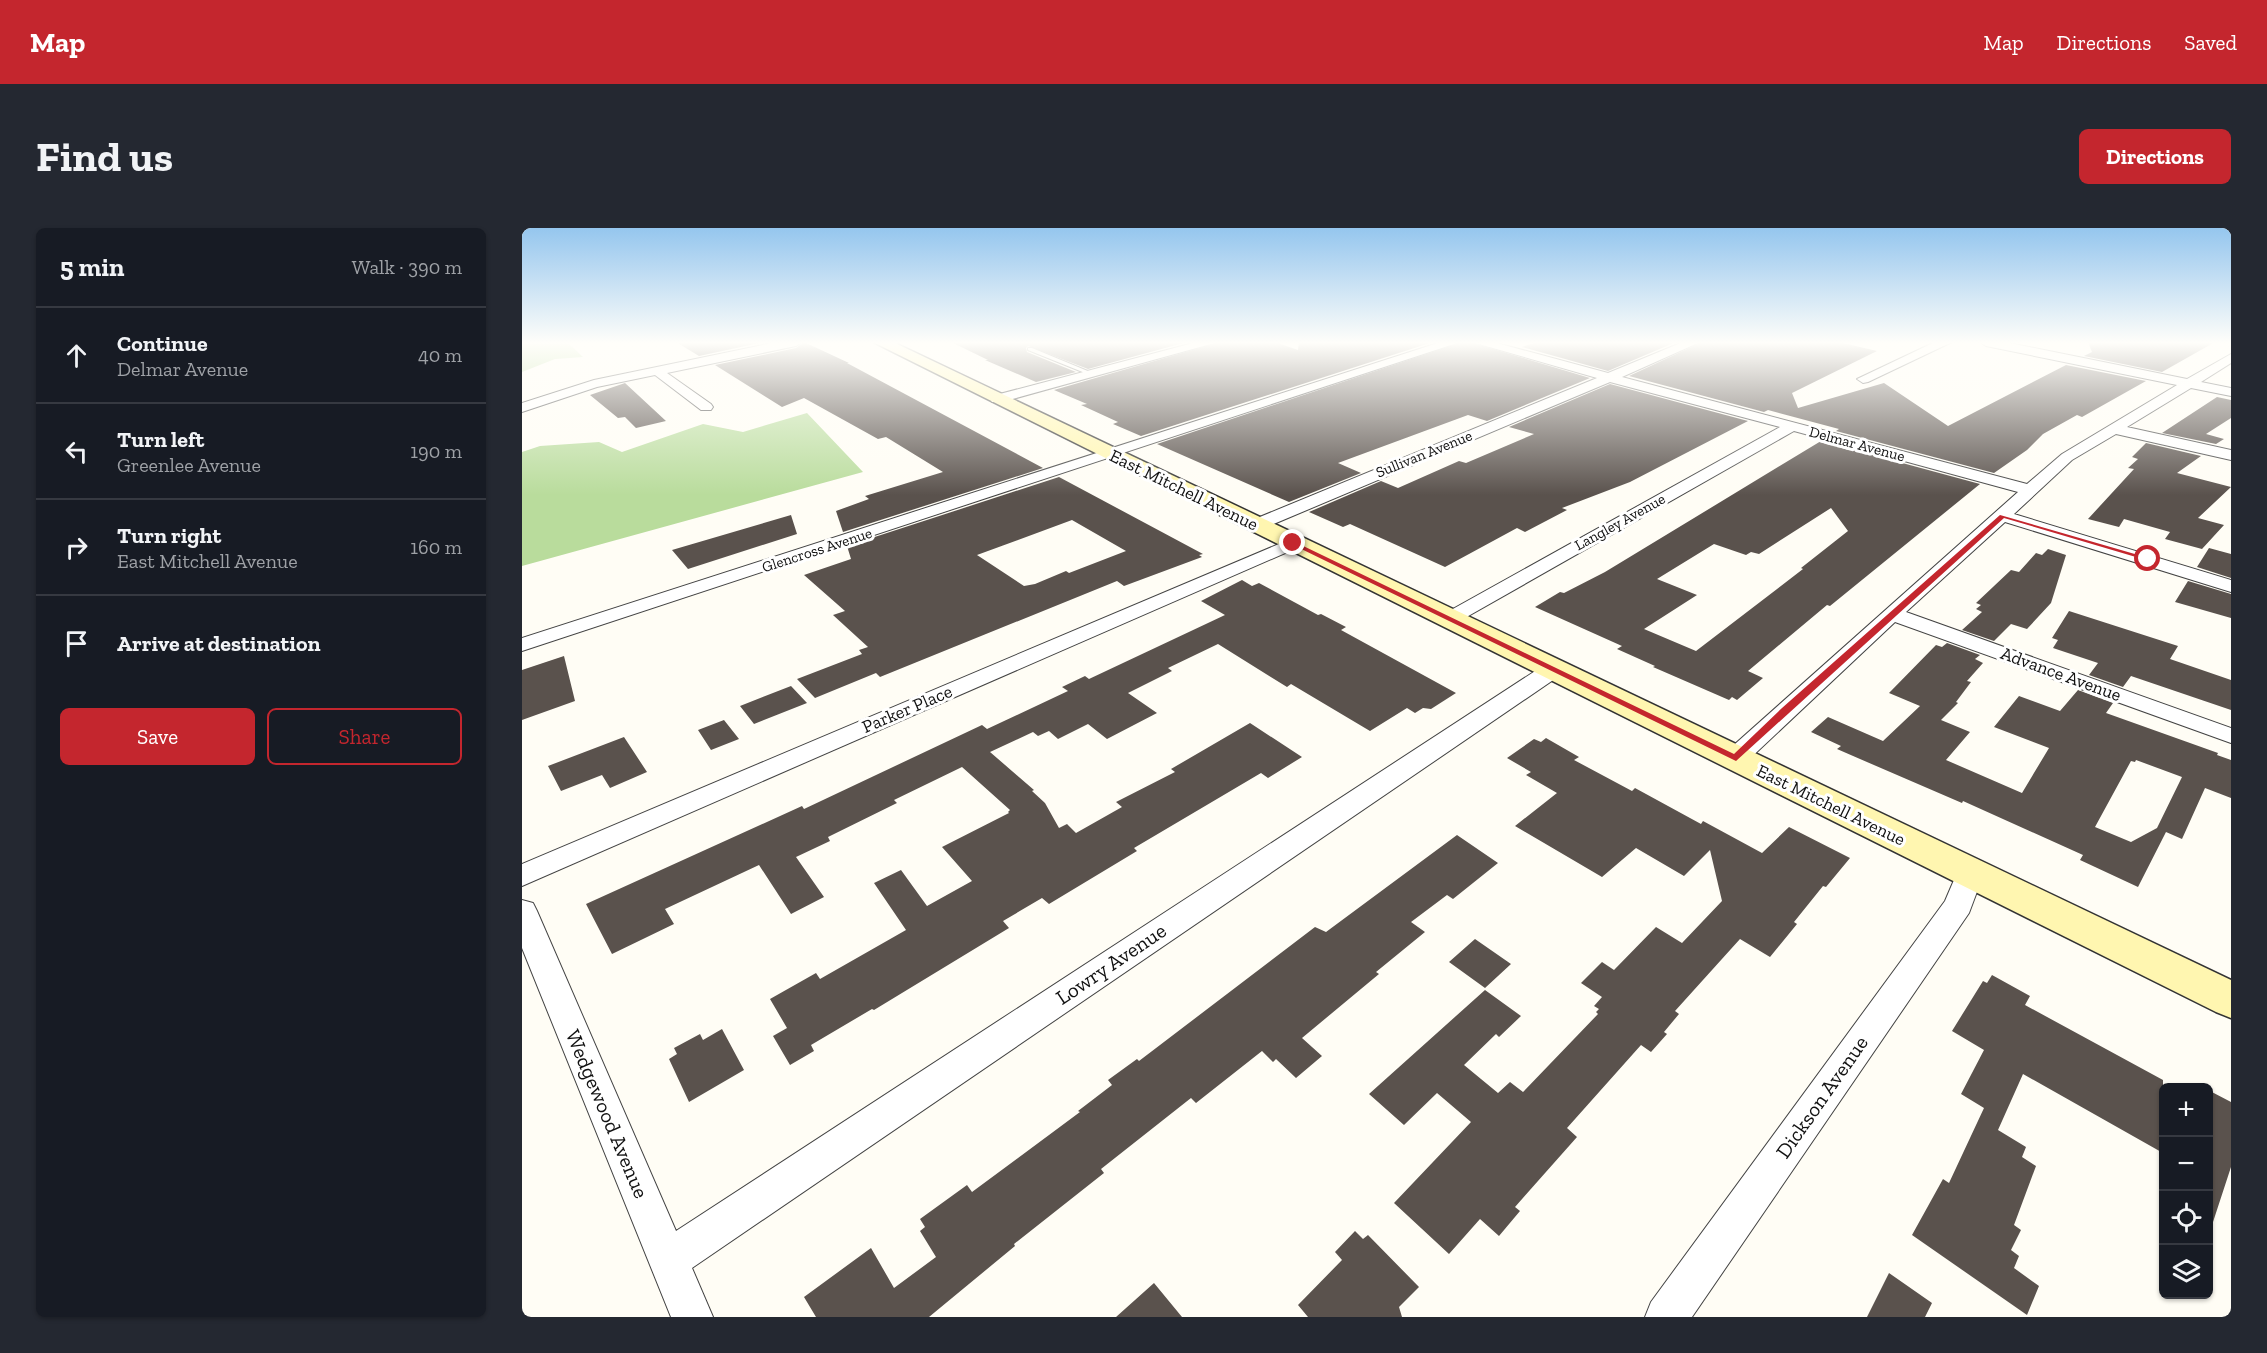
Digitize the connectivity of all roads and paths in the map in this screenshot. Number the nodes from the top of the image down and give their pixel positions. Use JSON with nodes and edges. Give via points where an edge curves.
{"nodes":[{"id":1,"x":565,"y":393,"type":"edge"},
{"id":2,"x":686,"y":393,"type":"edge"},
{"id":3,"x":984,"y":393,"type":"edge"},
{"id":4,"x":1020,"y":393,"type":"edge"},
{"id":5,"x":1300,"y":393,"type":"edge"},
{"id":6,"x":1574,"y":393,"type":"edge"},
{"id":7,"x":1665,"y":393,"type":"edge"},
{"id":8,"x":2173,"y":393,"type":"edge"},
{"id":9,"x":997,"y":399,"type":"junction"},
{"id":10,"x":705,"y":407,"type":"dead end"},
{"id":11,"x":522,"y":408,"type":"edge"},
{"id":12,"x":1791,"y":427,"type":"junction"},
{"id":13,"x":2115,"y":429,"type":"junction"},
{"id":14,"x":1112,"y":455,"type":"junction"},
{"id":15,"x":2231,"y":455,"type":"edge"},
{"id":16,"x":2028,"y":490,"type":"junction"},
{"id":17,"x":2003,"y":516,"type":"junction"},
{"id":18,"x":1256,"y":525,"type":"junction"},
{"id":19,"x":1293,"y":543,"type":"junction"},
{"id":20,"x":2231,"y":586,"type":"edge"},
{"id":21,"x":1891,"y":614,"type":"junction"},
{"id":22,"x":1449,"y":619,"type":"junction"},
{"id":23,"x":522,"y":645,"type":"edge"},
{"id":24,"x":1554,"y":669,"type":"junction"},
{"id":25,"x":2231,"y":736,"type":"edge"},
{"id":26,"x":1736,"y":758,"type":"junction"},
{"id":27,"x":1970,"y":873,"type":"junction"},
{"id":28,"x":522,"y":876,"type":"edge"},
{"id":29,"x":522,"y":911,"type":"edge"},
{"id":30,"x":2231,"y":1000,"type":"edge"},
{"id":31,"x":668,"y":1260,"type":"junction"},
{"id":32,"x":692,"y":1317,"type":"edge"},
{"id":33,"x":1666,"y":1317,"type":"edge"}],
"edges":[{"from":1,"to":11,"type":"street"},
{"from":2,"to":10,"type":"street"},
{"from":3,"to":9,"type":"street","name":"East Mitchell Avenue"},
{"from":4,"to":9,"type":"street"},
{"from":5,"to":14,"type":"street","name":"Glencross Avenue"},
{"from":6,"to":18,"type":"street","name":"Sullivan Avenue"},
{"from":7,"to":12,"type":"street","name":"Delmar Avenue"},
{"from":8,"to":13,"type":"street"},
{"from":9,"to":14,"type":"street","name":"East Mitchell Avenue"},
{"from":12,"to":16,"type":"street","name":"Delmar Avenue"},
{"from":12,"to":22,"type":"street","name":"Langley Avenue"},
{"from":13,"to":15,"type":"street"},
{"from":13,"to":16,"type":"street","via":[[2067,457]]},
{"from":14,"to":18,"type":"street","name":"East Mitchell Avenue"},
{"from":14,"to":23,"type":"street","name":"Glencross Avenue"},
{"from":16,"to":17,"type":"street"},
{"from":17,"to":20,"type":"street"},
{"from":17,"to":21,"type":"street"},
{"from":18,"to":19,"type":"street","name":"East Mitchell Avenue"},
{"from":19,"to":22,"type":"street","name":"East Mitchell Avenue"},
{"from":19,"to":28,"type":"street","name":"Parker Place"},
{"from":21,"to":25,"type":"street","name":"Advance Avenue"},
{"from":21,"to":26,"type":"street"},
{"from":22,"to":24,"type":"street","name":"East Mitchell Avenue"},
{"from":24,"to":26,"type":"street","name":"East Mitchell Avenue"},
{"from":24,"to":31,"type":"street","name":"Lowry Avenue"},
{"from":26,"to":27,"type":"street","name":"East Mitchell Avenue"},
{"from":27,"to":30,"type":"street","name":"East Mitchell Avenue"},
{"from":27,"to":33,"type":"street","name":"Dickson Avenue","via":[[1958,905]]},
{"from":29,"to":31,"type":"street","name":"Wedgewood Avenue"},
{"from":31,"to":32,"type":"street","name":"Wedgewood Avenue"}]}
